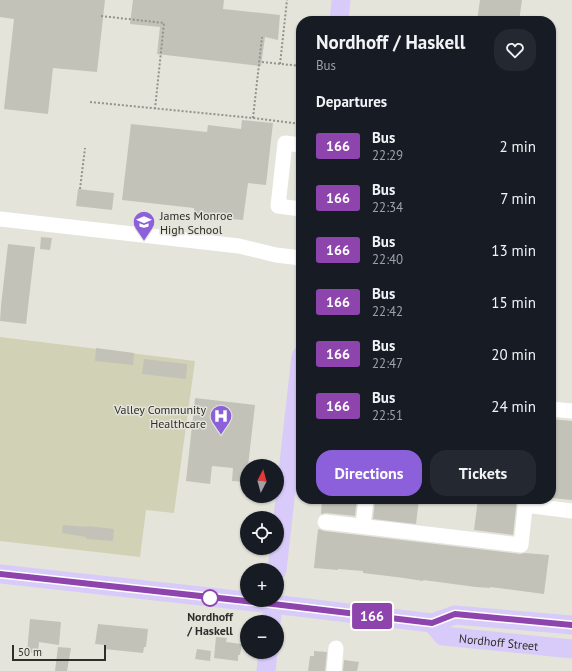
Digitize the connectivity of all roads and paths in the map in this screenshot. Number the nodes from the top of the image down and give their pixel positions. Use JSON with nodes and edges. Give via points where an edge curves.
{"nodes":[{"id":1,"x":287,"y":0,"type":"edge"},
{"id":2,"x":341,"y":0,"type":"edge"},
{"id":3,"x":101,"y":16,"type":"dead end"},
{"id":4,"x":339,"y":16,"type":"edge"},
{"id":5,"x":262,"y":37,"type":"dead end"},
{"id":6,"x":262,"y":62,"type":"dead end"},
{"id":7,"x":280,"y":64,"type":"junction"},
{"id":8,"x":296,"y":66,"type":"edge"},
{"id":9,"x":90,"y":102,"type":"dead end"},
{"id":10,"x":155,"y":109,"type":"junction"},
{"id":11,"x":253,"y":118,"type":"junction"},
{"id":12,"x":296,"y":123,"type":"edge"},
{"id":13,"x":296,"y":144,"type":"edge"},
{"id":14,"x":85,"y":148,"type":"dead end"},
{"id":15,"x":80,"y":189,"type":"dead end"},
{"id":16,"x":296,"y":208,"type":"edge"},
{"id":17,"x":0,"y":219,"type":"edge"},
{"id":18,"x":296,"y":257,"type":"edge"},
{"id":19,"x":556,"y":409,"type":"edge"},
{"id":20,"x":572,"y":411,"type":"edge"},
{"id":21,"x":296,"y":413,"type":"edge"},
{"id":22,"x":365,"y":504,"type":"edge"},
{"id":23,"x":526,"y":504,"type":"edge"},
{"id":24,"x":536,"y":504,"type":"edge"},
{"id":25,"x":572,"y":511,"type":"edge"},
{"id":26,"x":325,"y":522,"type":"dead end"},
{"id":27,"x":363,"y":526,"type":"junction"},
{"id":28,"x":278,"y":563,"type":"edge"},
{"id":29,"x":0,"y":574,"type":"edge"},
{"id":30,"x":273,"y":609,"type":"edge"},
{"id":31,"x":503,"y":618,"type":"junction"},
{"id":32,"x":432,"y":623,"type":"junction"},
{"id":33,"x":572,"y":625,"type":"edge"},
{"id":34,"x":500,"y":642,"type":"junction"},
{"id":35,"x":336,"y":648,"type":"dead end"},
{"id":36,"x":572,"y":649,"type":"edge"},
{"id":37,"x":267,"y":659,"type":"edge"},
{"id":38,"x":266,"y":671,"type":"edge"},
{"id":39,"x":334,"y":671,"type":"edge"}],
"edges":[{"from":1,"to":7,"type":"path"},
{"from":2,"to":4,"type":"main road"},
{"from":3,"to":10,"type":"path","via":[[164,23]]},
{"from":5,"to":11,"type":"path"},
{"from":6,"to":7,"type":"path"},
{"from":7,"to":8,"type":"path"},
{"from":9,"to":10,"type":"path"},
{"from":10,"to":11,"type":"path"},
{"from":11,"to":12,"type":"path"},
{"from":13,"to":16,"type":"lane","via":[[285,143],[278,206]]},
{"from":14,"to":15,"type":"path"},
{"from":17,"to":18,"type":"lane","via":[[239,246]]},
{"from":19,"to":20,"type":"lane"},
{"from":21,"to":28,"type":"main road"},
{"from":22,"to":27,"type":"lane"},
{"from":23,"to":27,"type":"lane","via":[[521,545]]},
{"from":24,"to":25,"type":"lane"},
{"from":26,"to":27,"type":"lane"},
{"from":29,"to":30,"type":"main road","name":"Nordhoff Street"},
{"from":30,"to":32,"type":"main road","name":"Nordhoff Street"},
{"from":31,"to":32,"type":"main road","name":"Nordhoff Street","via":[[455,614]]},
{"from":31,"to":33,"type":"main road","name":"Nordhoff Street"},
{"from":31,"to":34,"type":"lane"},
{"from":32,"to":34,"type":"main road","name":"Nordhoff Street","via":[[444,636]]},
{"from":34,"to":36,"type":"main road","name":"Nordhoff Street"},
{"from":35,"to":39,"type":"lane"},
{"from":37,"to":38,"type":"main road"}]}
